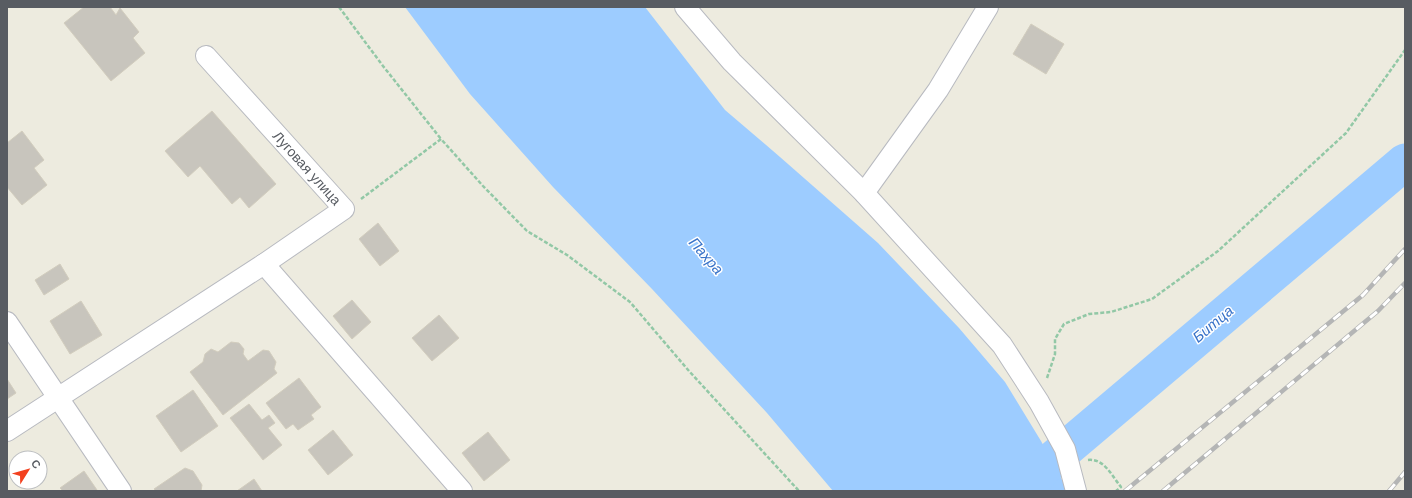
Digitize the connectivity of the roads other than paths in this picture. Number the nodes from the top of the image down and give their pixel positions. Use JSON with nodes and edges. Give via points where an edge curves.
{"nodes":[{"id":1,"x":685,"y":7,"type":"edge"},
{"id":2,"x":988,"y":7,"type":"edge"},
{"id":3,"x":206,"y":56,"type":"dead end"},
{"id":4,"x":864,"y":193,"type":"junction"},
{"id":5,"x":264,"y":264,"type":"junction"},
{"id":6,"x":7,"y":322,"type":"edge"},
{"id":7,"x":58,"y":398,"type":"junction"},
{"id":8,"x":7,"y":431,"type":"edge"},
{"id":9,"x":121,"y":491,"type":"edge"},
{"id":10,"x":462,"y":491,"type":"edge"},
{"id":11,"x":1076,"y":491,"type":"edge"}],
"edges":[{"from":1,"to":4,"type":"street","via":[[732,62]]},
{"from":2,"to":4,"type":"street","via":[[938,90]]},
{"from":3,"to":5,"type":"street","name":"Луговая улица","via":[[344,209]]},
{"from":4,"to":11,"type":"street","via":[[1002,345],[1039,402],[1065,450]]},
{"from":5,"to":7,"type":"street","name":"Луговая улица"},
{"from":5,"to":10,"type":"street"},
{"from":6,"to":7,"type":"street"},
{"from":7,"to":8,"type":"street","name":"Луговая улица"},
{"from":7,"to":9,"type":"street"}]}
